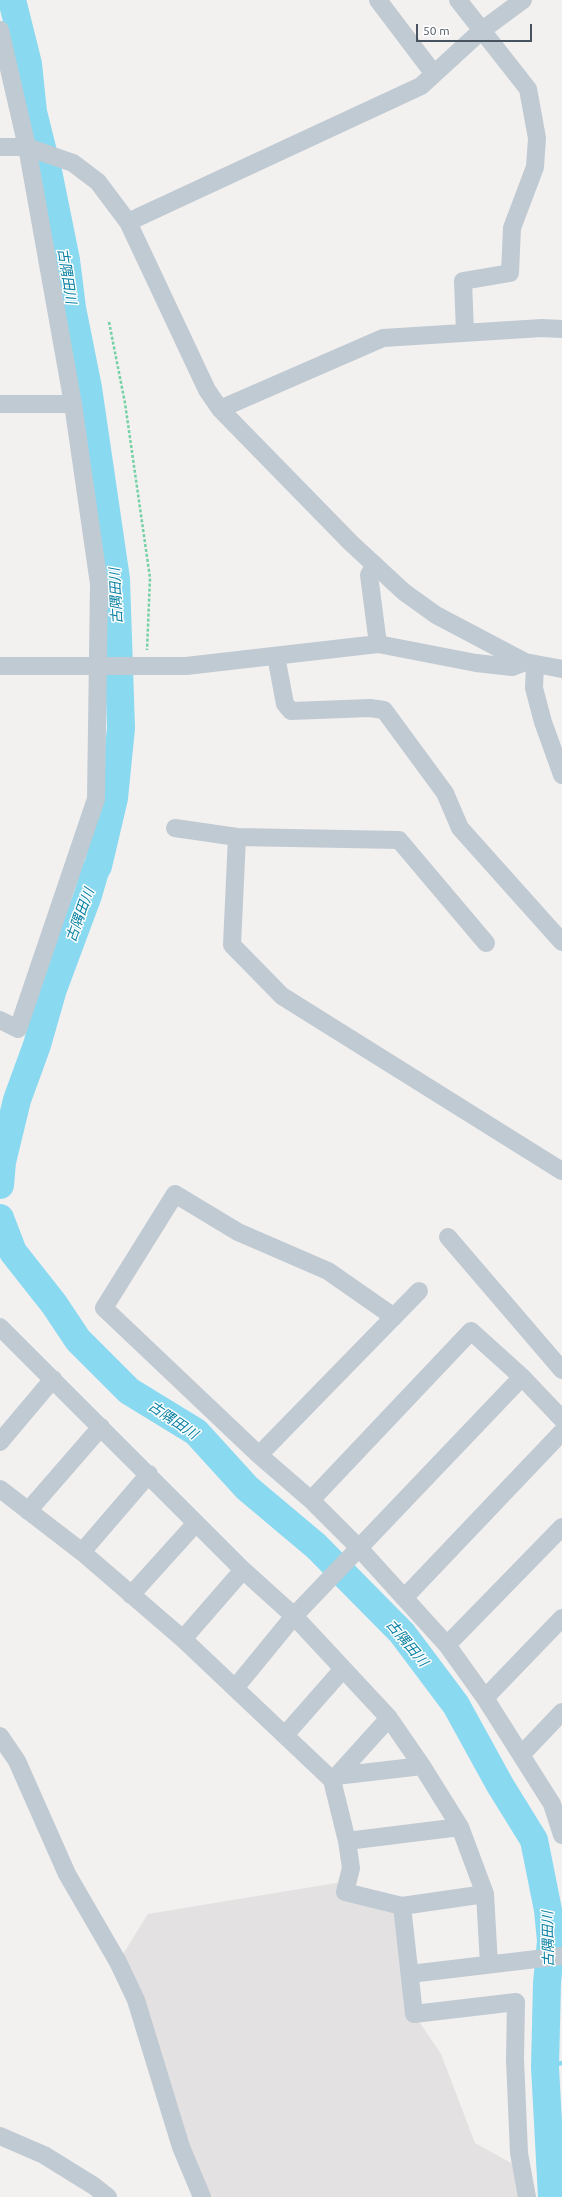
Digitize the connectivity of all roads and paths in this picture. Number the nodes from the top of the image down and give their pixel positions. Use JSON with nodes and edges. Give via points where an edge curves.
{"nodes":[{"id":1,"x":378,"y":0,"type":"edge"},
{"id":2,"x":458,"y":0,"type":"edge"},
{"id":3,"x":523,"y":0,"type":"edge"},
{"id":4,"x":0,"y":30,"type":"edge"},
{"id":5,"x":481,"y":32,"type":"junction"},
{"id":6,"x":434,"y":74,"type":"junction"},
{"id":7,"x":0,"y":147,"type":"edge"},
{"id":8,"x":27,"y":147,"type":"junction"},
{"id":9,"x":128,"y":222,"type":"junction"},
{"id":10,"x":109,"y":322,"type":"dead end"},
{"id":11,"x":562,"y":329,"type":"edge"},
{"id":12,"x":465,"y":332,"type":"junction"},
{"id":13,"x":0,"y":404,"type":"edge"},
{"id":14,"x":73,"y":404,"type":"junction"},
{"id":15,"x":220,"y":409,"type":"junction"},
{"id":16,"x":375,"y":565,"type":"junction"},
{"id":17,"x":378,"y":644,"type":"junction"},
{"id":18,"x":276,"y":656,"type":"junction"},
{"id":19,"x":530,"y":663,"type":"junction"},
{"id":20,"x":0,"y":666,"type":"edge"},
{"id":21,"x":97,"y":666,"type":"junction"},
{"id":22,"x":147,"y":667,"type":"junction"},
{"id":23,"x":562,"y":670,"type":"edge"},
{"id":24,"x":562,"y":775,"type":"edge"},
{"id":25,"x":175,"y":828,"type":"dead end"},
{"id":26,"x":238,"y":837,"type":"junction"},
{"id":27,"x":562,"y":942,"type":"edge"},
{"id":28,"x":486,"y":943,"type":"dead end"},
{"id":29,"x":0,"y":1020,"type":"edge"},
{"id":30,"x":562,"y":1171,"type":"edge"},
{"id":31,"x":448,"y":1237,"type":"dead end"},
{"id":32,"x":419,"y":1291,"type":"dead end"},
{"id":33,"x":394,"y":1317,"type":"junction"},
{"id":34,"x":2,"y":1332,"type":"edge"},
{"id":35,"x":562,"y":1370,"type":"edge"},
{"id":36,"x":522,"y":1377,"type":"junction"},
{"id":37,"x":53,"y":1380,"type":"junction"},
{"id":38,"x":562,"y":1419,"type":"edge"},
{"id":39,"x":101,"y":1427,"type":"junction"},
{"id":40,"x":562,"y":1432,"type":"edge"},
{"id":41,"x":0,"y":1442,"type":"edge"},
{"id":42,"x":259,"y":1455,"type":"junction"},
{"id":43,"x":149,"y":1474,"type":"junction"},
{"id":44,"x":0,"y":1489,"type":"edge"},
{"id":45,"x":311,"y":1500,"type":"junction"},
{"id":46,"x":28,"y":1511,"type":"junction"},
{"id":47,"x":196,"y":1522,"type":"junction"},
{"id":48,"x":562,"y":1527,"type":"edge"},
{"id":49,"x":356,"y":1551,"type":"junction"},
{"id":50,"x":82,"y":1552,"type":"junction"},
{"id":51,"x":243,"y":1570,"type":"junction"},
{"id":52,"x":131,"y":1595,"type":"junction"},
{"id":53,"x":404,"y":1598,"type":"junction"},
{"id":54,"x":294,"y":1616,"type":"junction"},
{"id":55,"x":562,"y":1618,"type":"edge"},
{"id":56,"x":183,"y":1638,"type":"junction"},
{"id":57,"x":447,"y":1645,"type":"junction"},
{"id":58,"x":342,"y":1669,"type":"junction"},
{"id":59,"x":235,"y":1688,"type":"junction"},
{"id":60,"x":485,"y":1698,"type":"junction"},
{"id":61,"x":562,"y":1712,"type":"edge"},
{"id":62,"x":389,"y":1718,"type":"junction"},
{"id":63,"x":285,"y":1735,"type":"junction"},
{"id":64,"x":0,"y":1736,"type":"edge"},
{"id":65,"x":521,"y":1755,"type":"junction"},
{"id":66,"x":422,"y":1766,"type":"junction"},
{"id":67,"x":334,"y":1778,"type":"junction"},
{"id":68,"x":557,"y":1804,"type":"edge"},
{"id":69,"x":460,"y":1827,"type":"junction"},
{"id":70,"x":562,"y":1835,"type":"edge"},
{"id":71,"x":347,"y":1841,"type":"junction"},
{"id":72,"x":485,"y":1894,"type":"junction"},
{"id":73,"x":402,"y":1906,"type":"junction"},
{"id":74,"x":562,"y":1956,"type":"edge"},
{"id":75,"x":489,"y":1964,"type":"junction"},
{"id":76,"x":410,"y":1974,"type":"junction"},
{"id":77,"x":0,"y":2136,"type":"edge"},
{"id":78,"x":108,"y":2197,"type":"edge"},
{"id":79,"x":202,"y":2197,"type":"edge"},
{"id":80,"x":527,"y":2197,"type":"edge"}],
"edges":[{"from":1,"to":6,"type":"street"},
{"from":2,"to":5,"type":"street"},
{"from":3,"to":5,"type":"street"},
{"from":4,"to":8,"type":"street"},
{"from":5,"to":6,"type":"street"},
{"from":5,"to":12,"type":"street","via":[[528,89],[537,138],[534,167],[512,228],[510,273],[463,281]]},
{"from":6,"to":9,"type":"street","via":[[421,86]]},
{"from":7,"to":8,"type":"street"},
{"from":8,"to":9,"type":"street","via":[[72,163],[98,182]]},
{"from":8,"to":14,"type":"street"},
{"from":9,"to":15,"type":"street","via":[[207,390]]},
{"from":10,"to":22,"type":"path","via":[[125,403],[150,578]]},
{"from":11,"to":12,"type":"street"},
{"from":12,"to":15,"type":"street","via":[[382,338]]},
{"from":13,"to":14,"type":"street"},
{"from":14,"to":21,"type":"street","via":[[99,584]]},
{"from":15,"to":16,"type":"street"},
{"from":16,"to":17,"type":"street","via":[[370,574]]},
{"from":16,"to":19,"type":"street","via":[[404,592],[436,615]]},
{"from":17,"to":18,"type":"street"},
{"from":17,"to":19,"type":"street","via":[[476,663],[512,667]]},
{"from":18,"to":22,"type":"street","via":[[186,666]]},
{"from":18,"to":27,"type":"street","via":[[285,704],[290,711],[370,708],[384,710],[445,793],[460,828]]},
{"from":19,"to":23,"type":"street"},
{"from":19,"to":24,"type":"street","via":[[543,722]]},
{"from":20,"to":21,"type":"street"},
{"from":21,"to":22,"type":"street"},
{"from":21,"to":29,"type":"street","via":[[96,799],[18,1029]]},
{"from":25,"to":26,"type":"street"},
{"from":26,"to":28,"type":"street","via":[[399,840]]},
{"from":26,"to":30,"type":"street","via":[[232,945],[237,951],[282,996]]},
{"from":31,"to":35,"type":"street"},
{"from":32,"to":33,"type":"street"},
{"from":33,"to":42,"type":"street"},
{"from":33,"to":42,"type":"street","via":[[328,1271],[238,1232],[175,1194],[104,1308]]},
{"from":34,"to":37,"type":"street"},
{"from":36,"to":38,"type":"street"},
{"from":36,"to":45,"type":"street","via":[[471,1331]]},
{"from":36,"to":49,"type":"street"},
{"from":37,"to":39,"type":"street"},
{"from":37,"to":41,"type":"street"},
{"from":39,"to":43,"type":"street"},
{"from":39,"to":46,"type":"street"},
{"from":40,"to":53,"type":"street"},
{"from":42,"to":45,"type":"street"},
{"from":43,"to":47,"type":"street"},
{"from":43,"to":50,"type":"street"},
{"from":44,"to":46,"type":"street"},
{"from":45,"to":49,"type":"street"},
{"from":46,"to":50,"type":"street"},
{"from":47,"to":51,"type":"street"},
{"from":47,"to":52,"type":"street"},
{"from":48,"to":57,"type":"street"},
{"from":49,"to":53,"type":"street"},
{"from":49,"to":54,"type":"street"},
{"from":50,"to":52,"type":"street"},
{"from":51,"to":54,"type":"street"},
{"from":51,"to":56,"type":"street"},
{"from":52,"to":56,"type":"street"},
{"from":53,"to":57,"type":"street"},
{"from":54,"to":58,"type":"street"},
{"from":54,"to":59,"type":"street"},
{"from":55,"to":60,"type":"street"},
{"from":56,"to":59,"type":"street"},
{"from":57,"to":60,"type":"street"},
{"from":58,"to":62,"type":"street"},
{"from":58,"to":63,"type":"street"},
{"from":59,"to":63,"type":"street"},
{"from":60,"to":65,"type":"street"},
{"from":61,"to":65,"type":"street"},
{"from":62,"to":66,"type":"street"},
{"from":62,"to":67,"type":"street"},
{"from":63,"to":67,"type":"street"},
{"from":64,"to":79,"type":"street","via":[[16,1761],[67,1874],[118,1962],[136,2000],[181,2148]]},
{"from":65,"to":68,"type":"street"},
{"from":66,"to":67,"type":"street"},
{"from":66,"to":69,"type":"street"},
{"from":67,"to":71,"type":"street"},
{"from":68,"to":70,"type":"street"},
{"from":69,"to":71,"type":"street"},
{"from":69,"to":72,"type":"street"},
{"from":71,"to":73,"type":"street","via":[[350,1868],[345,1892]]},
{"from":72,"to":73,"type":"street"},
{"from":72,"to":75,"type":"street"},
{"from":73,"to":76,"type":"street"},
{"from":74,"to":75,"type":"street"},
{"from":75,"to":76,"type":"street"},
{"from":76,"to":80,"type":"street","via":[[414,2014],[516,2002],[515,2059],[519,2153]]},
{"from":77,"to":78,"type":"street","via":[[44,2155]]}]}
